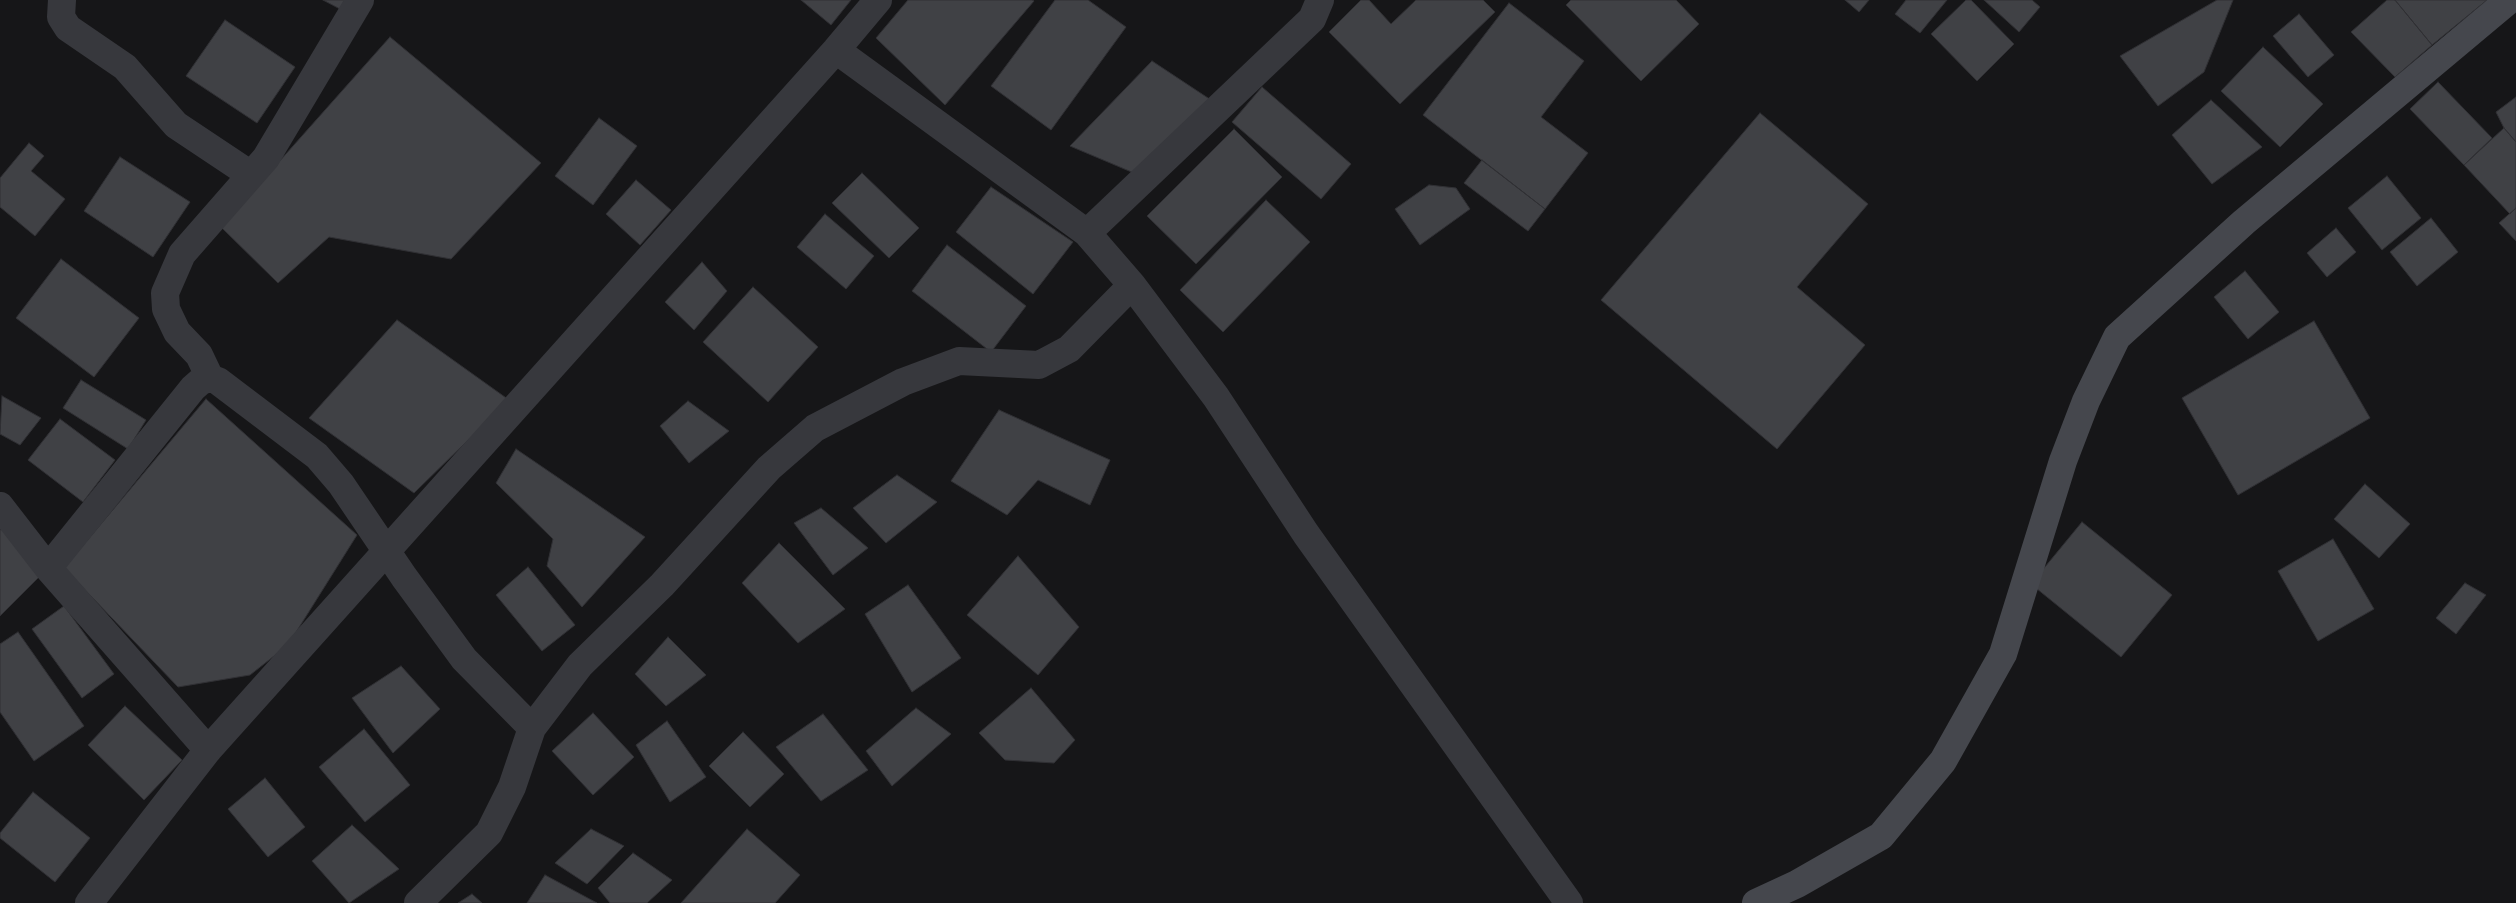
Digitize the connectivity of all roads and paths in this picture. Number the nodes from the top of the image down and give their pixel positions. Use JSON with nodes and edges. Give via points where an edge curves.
{"nodes":[{"id":1,"x":62,"y":0,"type":"edge"},
{"id":2,"x":360,"y":0,"type":"edge"},
{"id":3,"x":878,"y":0,"type":"edge"},
{"id":4,"x":1320,"y":0,"type":"edge"},
{"id":5,"x":2509,"y":0,"type":"edge"},
{"id":6,"x":836,"y":50,"type":"junction"},
{"id":7,"x":251,"y":175,"type":"junction"},
{"id":8,"x":1087,"y":233,"type":"junction"},
{"id":9,"x":1132,"y":285,"type":"junction"},
{"id":10,"x":210,"y":378,"type":"junction"},
{"id":11,"x":0,"y":506,"type":"edge"},
{"id":12,"x":386,"y":550,"type":"junction"},
{"id":13,"x":48,"y":568,"type":"junction"},
{"id":14,"x":532,"y":728,"type":"junction"},
{"id":15,"x":208,"y":750,"type":"junction"},
{"id":16,"x":89,"y":903,"type":"edge"},
{"id":17,"x":418,"y":903,"type":"edge"},
{"id":18,"x":1569,"y":903,"type":"edge"},
{"id":19,"x":1756,"y":903,"type":"edge"}],
"edges":[{"from":1,"to":7,"type":"street","via":[[61,17],[68,28],[124,67],[176,125]]},
{"from":2,"to":7,"type":"street","via":[[266,158]]},
{"from":3,"to":6,"type":"street"},
{"from":4,"to":8,"type":"street","via":[[1312,19]]},
{"from":5,"to":19,"type":"street","via":[[2244,222],[2117,338],[2086,401],[2063,461],[2003,654],[1943,761],[1881,836],[1797,884]]},
{"from":6,"to":8,"type":"street"},
{"from":6,"to":12,"type":"street"},
{"from":7,"to":10,"type":"street","via":[[182,254],[165,293],[166,309],[177,332],[199,355]]},
{"from":8,"to":9,"type":"street"},
{"from":9,"to":14,"type":"street","via":[[1069,348],[1039,365],[959,361],[903,382],[815,428],[769,468],[662,585],[580,665]]},
{"from":9,"to":18,"type":"street","via":[[1216,397],[1306,534]]},
{"from":10,"to":12,"type":"street","via":[[317,456],[341,484]]},
{"from":10,"to":13,"type":"street","via":[[193,388]]},
{"from":11,"to":13,"type":"street"},
{"from":12,"to":14,"type":"street","via":[[464,659]]},
{"from":12,"to":15,"type":"street"},
{"from":13,"to":15,"type":"street"},
{"from":14,"to":17,"type":"street","via":[[512,787],[489,833]]},
{"from":15,"to":16,"type":"street"}]}
